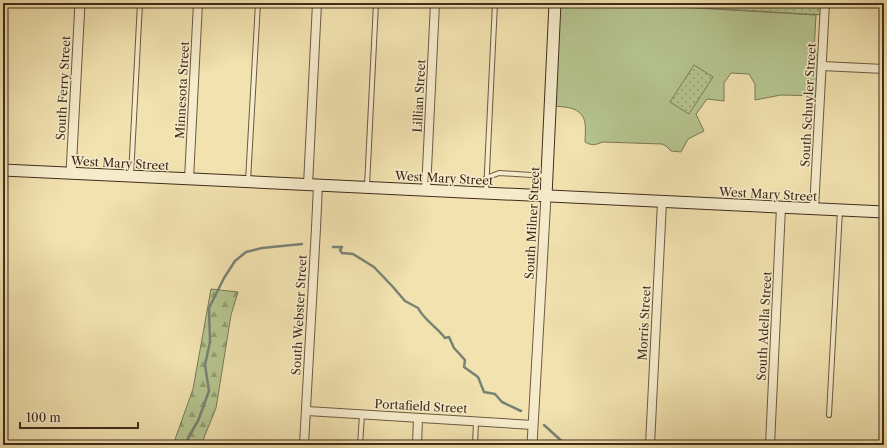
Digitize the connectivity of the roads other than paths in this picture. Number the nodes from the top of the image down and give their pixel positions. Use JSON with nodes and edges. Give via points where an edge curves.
{"nodes":[{"id":1,"x":80,"y":3,"type":"edge"},
{"id":2,"x":140,"y":3,"type":"edge"},
{"id":3,"x":198,"y":3,"type":"edge"},
{"id":4,"x":258,"y":3,"type":"edge"},
{"id":5,"x":317,"y":3,"type":"edge"},
{"id":6,"x":376,"y":3,"type":"edge"},
{"id":7,"x":435,"y":3,"type":"edge"},
{"id":8,"x":495,"y":3,"type":"edge"},
{"id":9,"x":555,"y":3,"type":"edge"},
{"id":10,"x":679,"y":3,"type":"edge"},
{"id":11,"x":686,"y":3,"type":"edge"},
{"id":12,"x":825,"y":3,"type":"edge"},
{"id":13,"x":822,"y":66,"type":"junction"},
{"id":14,"x":884,"y":69,"type":"edge"},
{"id":15,"x":3,"y":170,"type":"edge"},
{"id":16,"x":71,"y":173,"type":"junction"},
{"id":17,"x":131,"y":176,"type":"junction"},
{"id":18,"x":547,"y":176,"type":"junction"},
{"id":19,"x":486,"y":178,"type":"junction"},
{"id":20,"x":189,"y":179,"type":"junction"},
{"id":21,"x":248,"y":182,"type":"junction"},
{"id":22,"x":313,"y":185,"type":"junction"},
{"id":23,"x":367,"y":188,"type":"junction"},
{"id":24,"x":426,"y":190,"type":"junction"},
{"id":25,"x":486,"y":193,"type":"junction"},
{"id":26,"x":546,"y":196,"type":"junction"},
{"id":27,"x":662,"y":202,"type":"junction"},
{"id":28,"x":781,"y":207,"type":"junction"},
{"id":29,"x":814,"y":209,"type":"junction"},
{"id":30,"x":840,"y":210,"type":"junction"},
{"id":31,"x":884,"y":212,"type":"edge"},
{"id":32,"x":306,"y":411,"type":"junction"},
{"id":33,"x":362,"y":414,"type":"junction"},
{"id":34,"x":829,"y":415,"type":"dead end"},
{"id":35,"x":418,"y":418,"type":"junction"},
{"id":36,"x":476,"y":421,"type":"junction"},
{"id":37,"x":533,"y":425,"type":"junction"},
{"id":38,"x":304,"y":445,"type":"edge"},
{"id":39,"x":360,"y":445,"type":"edge"},
{"id":40,"x":417,"y":445,"type":"edge"},
{"id":41,"x":475,"y":445,"type":"edge"},
{"id":42,"x":532,"y":445,"type":"edge"},
{"id":43,"x":650,"y":445,"type":"edge"},
{"id":44,"x":770,"y":445,"type":"edge"}],
"edges":[{"from":1,"to":16,"type":"street","name":"South Ferry Street"},
{"from":2,"to":17,"type":"lane"},
{"from":3,"to":20,"type":"street","name":"Minnesota Street"},
{"from":4,"to":21,"type":"lane"},
{"from":5,"to":22,"type":"street","name":"South Webster Street"},
{"from":6,"to":23,"type":"lane"},
{"from":7,"to":24,"type":"street","name":"Lillian Street"},
{"from":8,"to":19,"type":"lane"},
{"from":9,"to":18,"type":"main road","name":"South Milner Street"},
{"from":10,"to":11,"type":"lane"},
{"from":12,"to":13,"type":"street","name":"South Schuyler Street"},
{"from":13,"to":14,"type":"street"},
{"from":13,"to":29,"type":"street","name":"South Schuyler Street"},
{"from":15,"to":16,"type":"main road","name":"West Mary Street"},
{"from":16,"to":17,"type":"main road","name":"West Mary Street"},
{"from":17,"to":20,"type":"main road","name":"West Mary Street"},
{"from":18,"to":19,"type":"lane","via":[[499,173]]},
{"from":18,"to":26,"type":"main road","name":"South Milner Street"},
{"from":19,"to":25,"type":"lane"},
{"from":20,"to":21,"type":"main road","name":"West Mary Street"},
{"from":21,"to":22,"type":"main road","name":"West Mary Street"},
{"from":22,"to":23,"type":"main road","name":"West Mary Street"},
{"from":22,"to":32,"type":"street","name":"South Webster Street"},
{"from":23,"to":24,"type":"main road","name":"West Mary Street"},
{"from":24,"to":25,"type":"main road","name":"West Mary Street"},
{"from":25,"to":26,"type":"main road","name":"West Mary Street"},
{"from":26,"to":27,"type":"main road","name":"West Mary Street"},
{"from":26,"to":37,"type":"street","name":"South Milner Street"},
{"from":27,"to":28,"type":"main road","name":"West Mary Street"},
{"from":27,"to":43,"type":"street","name":"Morris Street"},
{"from":28,"to":29,"type":"main road","name":"West Mary Street"},
{"from":28,"to":44,"type":"street","name":"South Adella Street"},
{"from":29,"to":30,"type":"main road","name":"West Mary Street"},
{"from":30,"to":31,"type":"main road","name":"West Mary Street"},
{"from":30,"to":34,"type":"lane"},
{"from":32,"to":33,"type":"street","name":"Portafield Street"},
{"from":32,"to":38,"type":"street","name":"South Webster Street"},
{"from":33,"to":35,"type":"street","name":"Portafield Street"},
{"from":33,"to":39,"type":"lane"},
{"from":35,"to":36,"type":"street","name":"Portafield Street"},
{"from":35,"to":40,"type":"street"},
{"from":36,"to":37,"type":"street","name":"Portafield Street"},
{"from":36,"to":41,"type":"lane"},
{"from":37,"to":42,"type":"street","name":"South Milner Street"}]}
